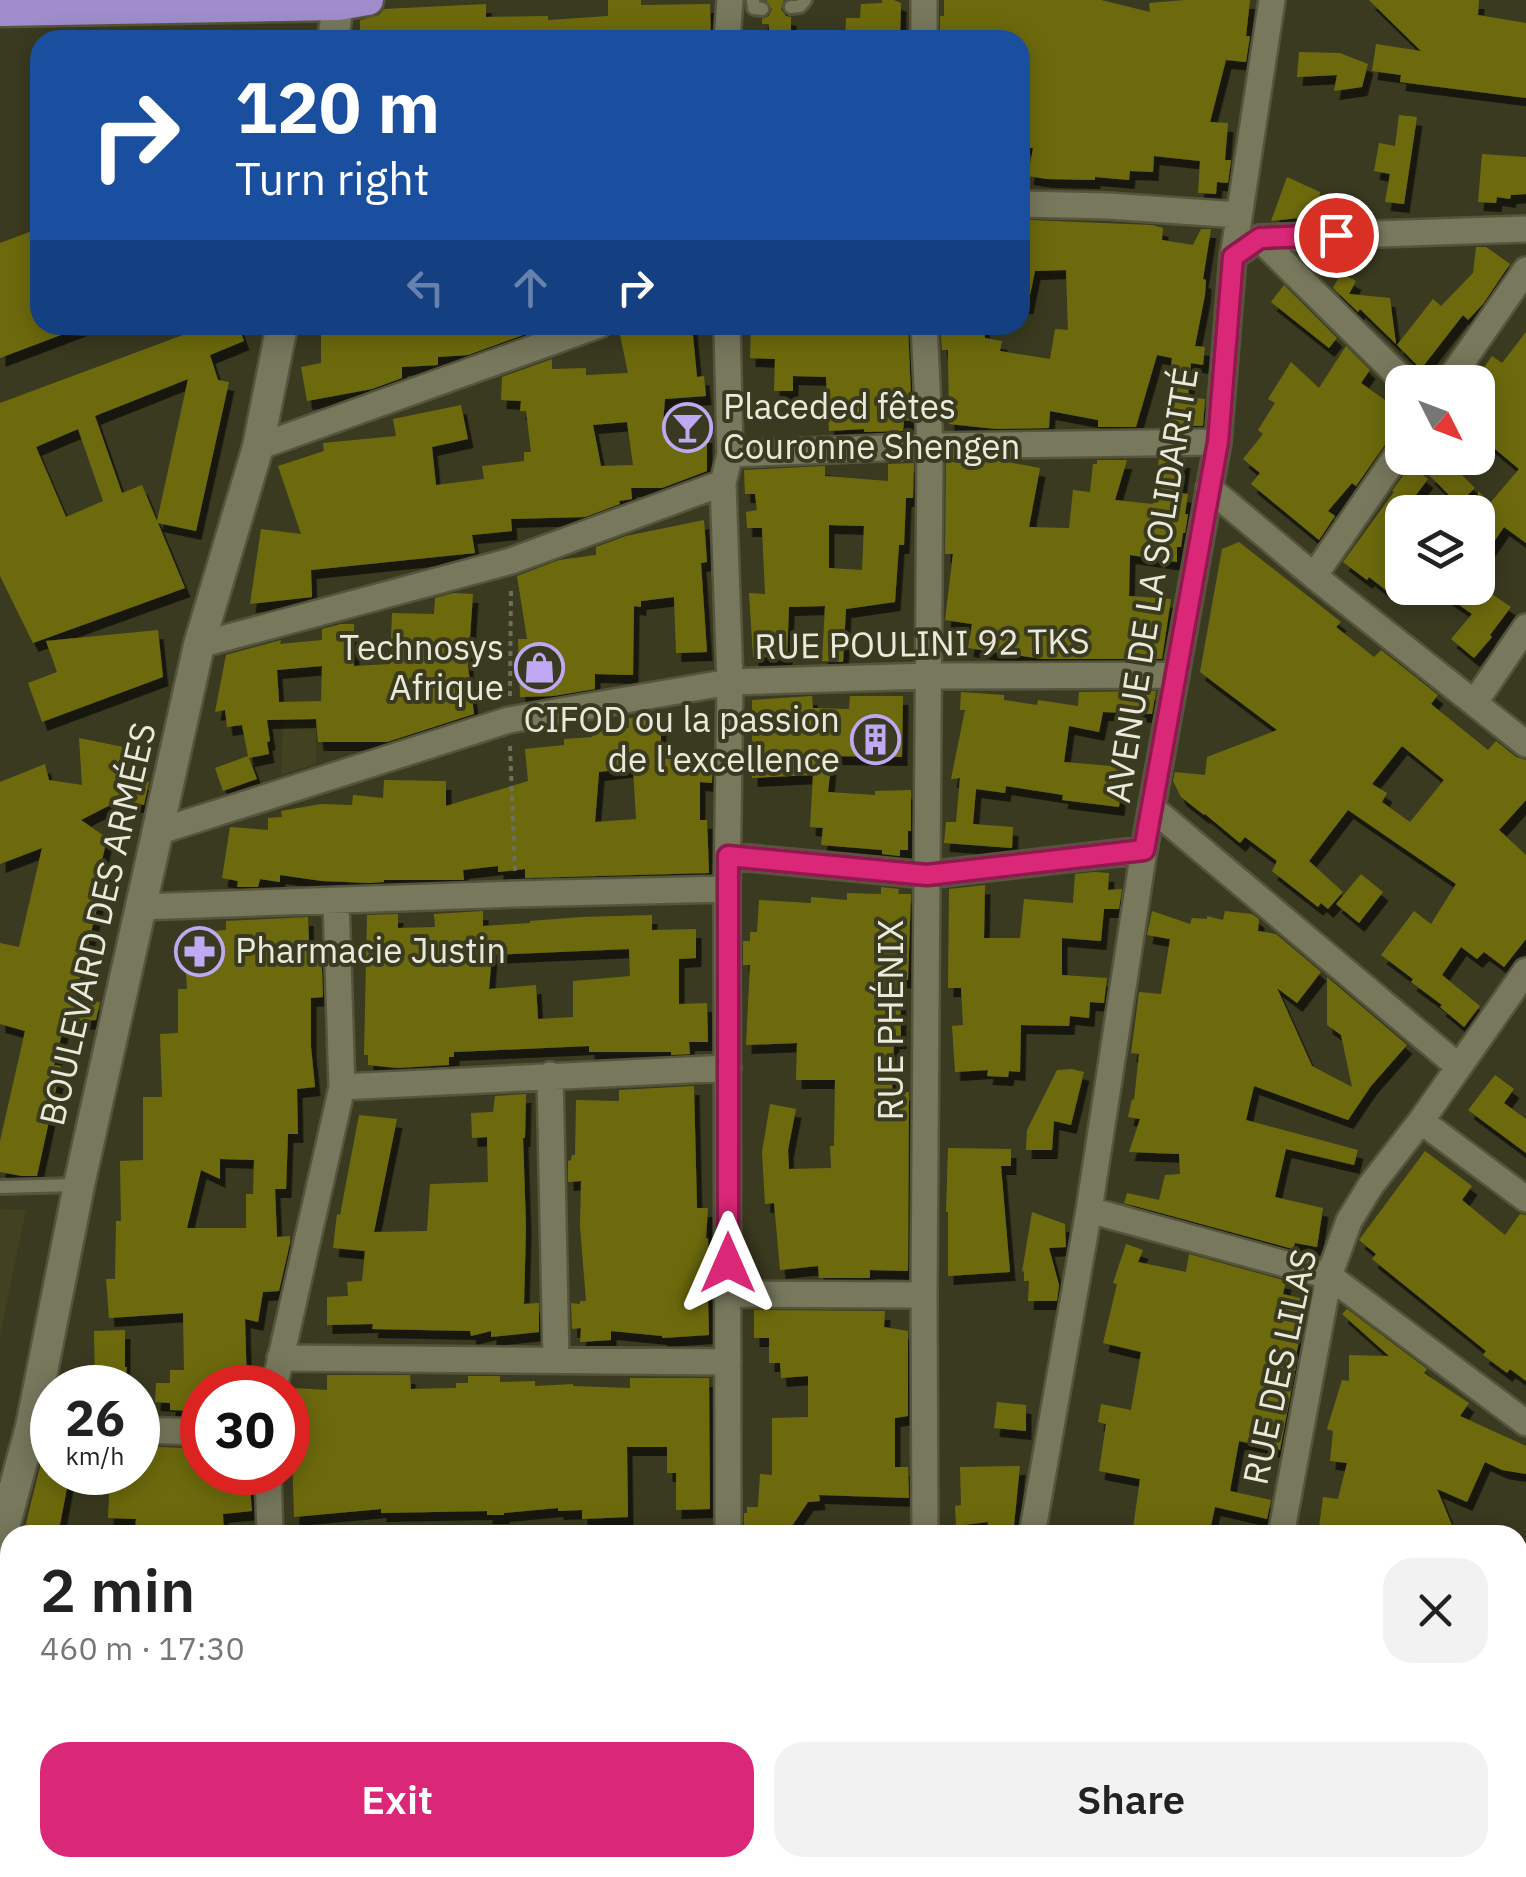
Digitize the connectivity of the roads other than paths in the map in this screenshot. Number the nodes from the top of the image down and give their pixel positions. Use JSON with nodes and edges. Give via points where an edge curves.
{"nodes":[{"id":1,"x":730,"y":0,"type":"edge"},
{"id":2,"x":805,"y":0,"type":"edge"},
{"id":3,"x":924,"y":0,"type":"edge"},
{"id":4,"x":1272,"y":0,"type":"edge"},
{"id":5,"x":349,"y":2,"type":"edge"},
{"id":6,"x":791,"y":7,"type":"dead end"},
{"id":7,"x":0,"y":12,"type":"edge"},
{"id":8,"x":336,"y":30,"type":"edge"},
{"id":9,"x":728,"y":30,"type":"edge"},
{"id":10,"x":924,"y":30,"type":"edge"},
{"id":11,"x":1030,"y":204,"type":"edge"},
{"id":12,"x":1240,"y":215,"type":"junction"},
{"id":13,"x":1526,"y":229,"type":"edge"},
{"id":14,"x":1260,"y":238,"type":"junction"},
{"id":15,"x":1233,"y":257,"type":"junction"},
{"id":16,"x":1526,"y":270,"type":"edge"},
{"id":17,"x":280,"y":335,"type":"edge"},
{"id":18,"x":571,"y":335,"type":"edge"},
{"id":19,"x":728,"y":335,"type":"edge"},
{"id":20,"x":924,"y":335,"type":"edge"},
{"id":21,"x":1388,"y":365,"type":"edge"},
{"id":22,"x":1460,"y":365,"type":"edge"},
{"id":23,"x":1218,"y":442,"type":"junction"},
{"id":24,"x":930,"y":446,"type":"junction"},
{"id":25,"x":258,"y":448,"type":"junction"},
{"id":26,"x":730,"y":454,"type":"junction"},
{"id":27,"x":1385,"y":473,"type":"edge"},
{"id":28,"x":723,"y":483,"type":"junction"},
{"id":29,"x":1210,"y":488,"type":"junction"},
{"id":30,"x":1314,"y":576,"type":"junction"},
{"id":31,"x":1526,"y":627,"type":"edge"},
{"id":32,"x":199,"y":645,"type":"junction"},
{"id":33,"x":930,"y":676,"type":"junction"},
{"id":34,"x":1176,"y":676,"type":"junction"},
{"id":35,"x":730,"y":682,"type":"junction"},
{"id":36,"x":1474,"y":702,"type":"junction"},
{"id":37,"x":1526,"y":744,"type":"edge"},
{"id":38,"x":1152,"y":808,"type":"junction"},
{"id":39,"x":158,"y":832,"type":"junction"},
{"id":40,"x":1144,"y":850,"type":"junction"},
{"id":41,"x":728,"y":856,"type":"junction"},
{"id":42,"x":927,"y":875,"type":"junction"},
{"id":43,"x":727,"y":889,"type":"junction"},
{"id":44,"x":336,"y":901,"type":"junction"},
{"id":45,"x":141,"y":908,"type":"junction"},
{"id":46,"x":1526,"y":970,"type":"edge"},
{"id":47,"x":1459,"y":1067,"type":"junction"},
{"id":48,"x":728,"y":1068,"type":"junction"},
{"id":49,"x":550,"y":1075,"type":"junction"},
{"id":50,"x":342,"y":1087,"type":"junction"},
{"id":51,"x":1421,"y":1122,"type":"junction"},
{"id":52,"x":78,"y":1185,"type":"junction"},
{"id":53,"x":0,"y":1187,"type":"edge"},
{"id":54,"x":1526,"y":1199,"type":"edge"},
{"id":55,"x":1089,"y":1210,"type":"junction"},
{"id":56,"x":1328,"y":1276,"type":"junction"},
{"id":57,"x":728,"y":1294,"type":"junction"},
{"id":58,"x":924,"y":1295,"type":"junction"},
{"id":59,"x":280,"y":1358,"type":"junction"},
{"id":60,"x":556,"y":1360,"type":"junction"},
{"id":61,"x":728,"y":1362,"type":"junction"},
{"id":62,"x":51,"y":1365,"type":"edge"},
{"id":63,"x":279,"y":1365,"type":"edge"},
{"id":64,"x":1526,"y":1423,"type":"edge"},
{"id":65,"x":30,"y":1460,"type":"edge"},
{"id":66,"x":269,"y":1495,"type":"edge"},
{"id":67,"x":6,"y":1525,"type":"edge"},
{"id":68,"x":270,"y":1525,"type":"edge"},
{"id":69,"x":728,"y":1525,"type":"edge"},
{"id":70,"x":926,"y":1525,"type":"edge"},
{"id":71,"x":1034,"y":1525,"type":"edge"},
{"id":72,"x":1283,"y":1525,"type":"edge"}],
"edges":[{"from":1,"to":9,"type":"street"},
{"from":2,"to":6,"type":"lane"},
{"from":3,"to":10,"type":"street"},
{"from":4,"to":12,"type":"street","name":"AVENUE DE LA SOLIDARITÉ"},
{"from":5,"to":7,"type":"highway"},
{"from":5,"to":8,"type":"main road"},
{"from":11,"to":12,"type":"street"},
{"from":12,"to":15,"type":"street","name":"AVENUE DE LA SOLIDARITÉ"},
{"from":13,"to":14,"type":"street"},
{"from":14,"to":15,"type":"street"},
{"from":14,"to":21,"type":"street"},
{"from":15,"to":23,"type":"street","name":"AVENUE DE LA SOLIDARITÉ"},
{"from":16,"to":22,"type":"street"},
{"from":17,"to":25,"type":"main road","name":"BOULEVARD DES ARMÉES"},
{"from":18,"to":25,"type":"street"},
{"from":19,"to":26,"type":"street"},
{"from":20,"to":24,"type":"street","name":"RUE PHÉNIX"},
{"from":23,"to":24,"type":"street"},
{"from":23,"to":29,"type":"street","name":"AVENUE DE LA SOLIDARITÉ"},
{"from":24,"to":26,"type":"street"},
{"from":24,"to":33,"type":"street","name":"RUE PHÉNIX"},
{"from":25,"to":32,"type":"main road","name":"BOULEVARD DES ARMÉES"},
{"from":26,"to":28,"type":"street"},
{"from":27,"to":30,"type":"street"},
{"from":28,"to":32,"type":"street","via":[[511,561]]},
{"from":28,"to":35,"type":"street"},
{"from":29,"to":30,"type":"street"},
{"from":29,"to":34,"type":"street","name":"AVENUE DE LA SOLIDARITÉ"},
{"from":30,"to":36,"type":"street"},
{"from":31,"to":36,"type":"street"},
{"from":32,"to":39,"type":"main road","name":"BOULEVARD DES ARMÉES"},
{"from":33,"to":34,"type":"street","name":"RUE POULINI 92 TKS"},
{"from":33,"to":35,"type":"street","name":"RUE POULINI 92 TKS"},
{"from":33,"to":42,"type":"street","name":"RUE PHÉNIX"},
{"from":34,"to":38,"type":"street","name":"AVENUE DE LA SOLIDARITÉ"},
{"from":35,"to":39,"type":"street","name":"RUE POULINI 92 TKS","via":[[510,720]]},
{"from":35,"to":41,"type":"street"},
{"from":36,"to":37,"type":"street"},
{"from":38,"to":40,"type":"street","name":"AVENUE DE LA SOLIDARITÉ"},
{"from":38,"to":47,"type":"street"},
{"from":39,"to":45,"type":"main road","name":"BOULEVARD DES ARMÉES"},
{"from":40,"to":42,"type":"street"},
{"from":40,"to":55,"type":"street","name":"AVENUE DE LA SOLIDARITÉ"},
{"from":41,"to":42,"type":"street"},
{"from":41,"to":43,"type":"street"},
{"from":42,"to":58,"type":"street","name":"RUE PHÉNIX"},
{"from":43,"to":44,"type":"street"},
{"from":43,"to":48,"type":"street"},
{"from":44,"to":45,"type":"street"},
{"from":44,"to":50,"type":"street"},
{"from":45,"to":52,"type":"main road","name":"BOULEVARD DES ARMÉES"},
{"from":46,"to":47,"type":"street","name":"RUE DES LILAS"},
{"from":47,"to":51,"type":"street","name":"RUE DES LILAS"},
{"from":48,"to":49,"type":"street"},
{"from":48,"to":57,"type":"street"},
{"from":49,"to":50,"type":"street"},
{"from":49,"to":60,"type":"street"},
{"from":50,"to":59,"type":"street"},
{"from":51,"to":54,"type":"street"},
{"from":51,"to":56,"type":"street","name":"RUE DES LILAS","via":[[1358,1204]]},
{"from":52,"to":53,"type":"lane"},
{"from":52,"to":62,"type":"main road","name":"BOULEVARD DES ARMÉES"},
{"from":55,"to":56,"type":"street"},
{"from":55,"to":71,"type":"street","name":"AVENUE DE LA SOLIDARITÉ"},
{"from":56,"to":64,"type":"street"},
{"from":56,"to":72,"type":"street","name":"RUE DES LILAS"},
{"from":57,"to":58,"type":"street"},
{"from":57,"to":61,"type":"street"},
{"from":58,"to":70,"type":"street","name":"RUE PHÉNIX"},
{"from":59,"to":60,"type":"street"},
{"from":59,"to":63,"type":"street"},
{"from":60,"to":61,"type":"street"},
{"from":61,"to":69,"type":"street"},
{"from":65,"to":67,"type":"main road","name":"BOULEVARD DES ARMÉES"},
{"from":66,"to":68,"type":"street"}]}
